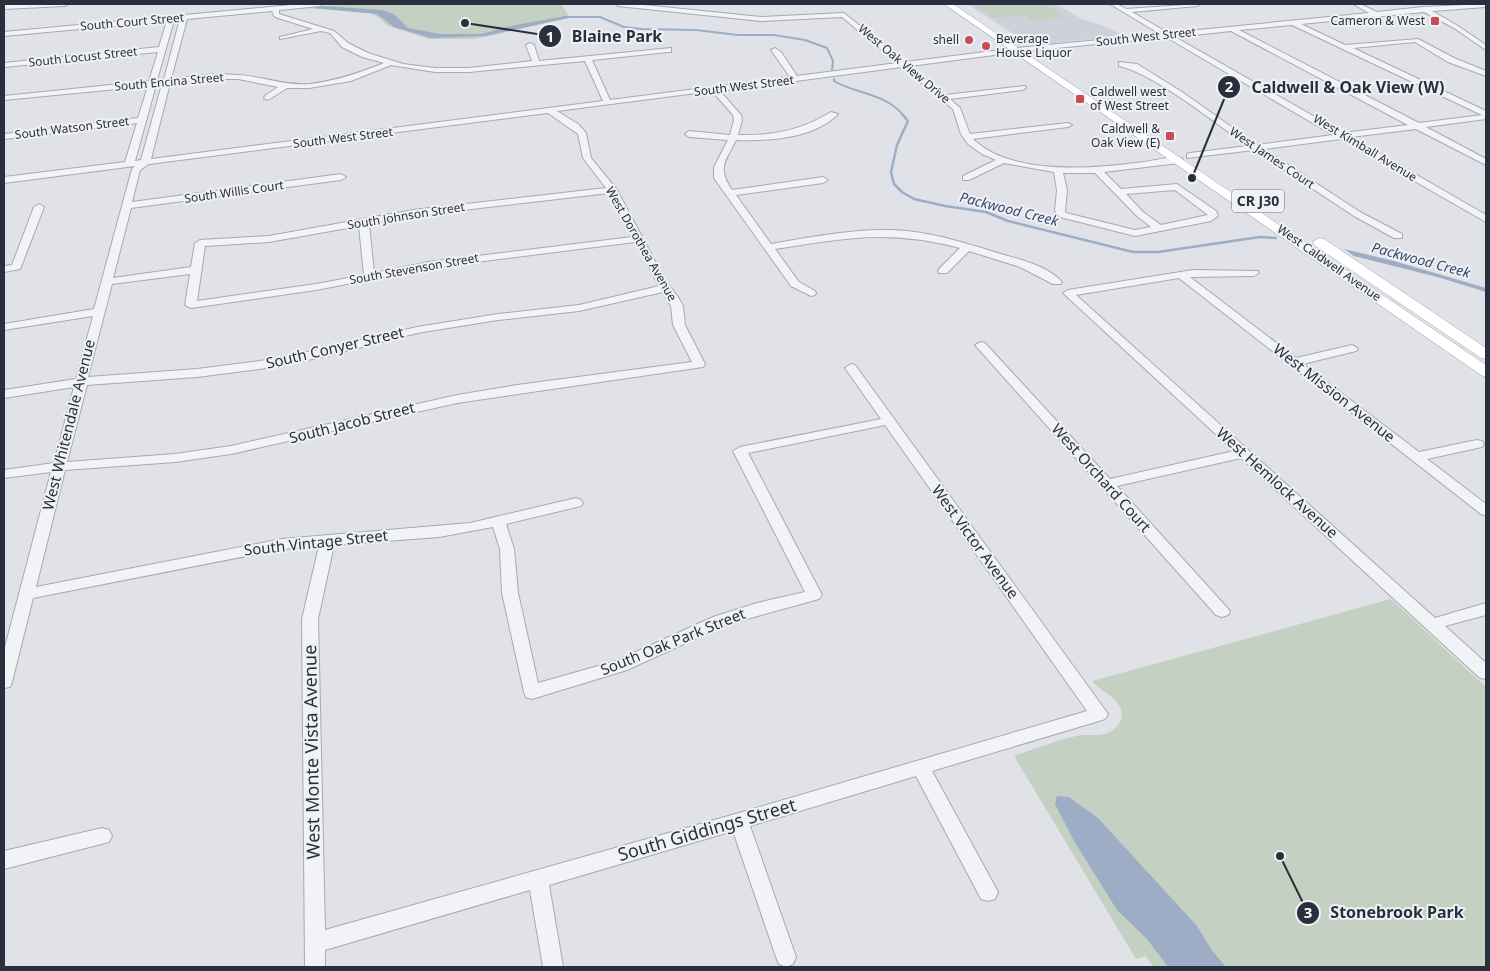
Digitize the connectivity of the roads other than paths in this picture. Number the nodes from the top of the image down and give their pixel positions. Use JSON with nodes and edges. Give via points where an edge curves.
{"nodes":[{"id":1,"x":65,"y":4,"type":"edge"},
{"id":2,"x":320,"y":4,"type":"edge"},
{"id":3,"x":618,"y":4,"type":"edge"},
{"id":4,"x":948,"y":4,"type":"edge"},
{"id":5,"x":961,"y":4,"type":"edge"},
{"id":6,"x":1113,"y":4,"type":"edge"},
{"id":7,"x":1197,"y":4,"type":"edge"},
{"id":8,"x":1356,"y":4,"type":"edge"},
{"id":9,"x":1412,"y":4,"type":"edge"},
{"id":10,"x":48,"y":5,"type":"edge"},
{"id":11,"x":1486,"y":5,"type":"edge"},
{"id":12,"x":705,"y":6,"type":"dead end"},
{"id":13,"x":4,"y":7,"type":"edge"},
{"id":14,"x":275,"y":8,"type":"junction"},
{"id":15,"x":1124,"y":10,"type":"junction"},
{"id":16,"x":1424,"y":10,"type":"junction"},
{"id":17,"x":698,"y":12,"type":"junction"},
{"id":18,"x":44,"y":13,"type":"dead end"},
{"id":19,"x":1375,"y":14,"type":"junction"},
{"id":20,"x":184,"y":17,"type":"junction"},
{"id":21,"x":171,"y":18,"type":"junction"},
{"id":22,"x":1293,"y":23,"type":"junction"},
{"id":23,"x":324,"y":28,"type":"junction"},
{"id":24,"x":1231,"y":29,"type":"junction"},
{"id":25,"x":4,"y":34,"type":"edge"},
{"id":26,"x":1167,"y":35,"type":"junction"},
{"id":27,"x":282,"y":38,"type":"dead end"},
{"id":28,"x":530,"y":45,"type":"dead end"},
{"id":29,"x":1345,"y":47,"type":"junction"},
{"id":30,"x":1486,"y":48,"type":"edge"},
{"id":31,"x":163,"y":49,"type":"junction"},
{"id":32,"x":668,"y":50,"type":"dead end"},
{"id":33,"x":774,"y":50,"type":"dead end"},
{"id":34,"x":1023,"y":50,"type":"junction"},
{"id":35,"x":587,"y":57,"type":"junction"},
{"id":36,"x":390,"y":63,"type":"junction"},
{"id":37,"x":536,"y":63,"type":"junction"},
{"id":38,"x":1122,"y":64,"type":"dead end"},
{"id":39,"x":4,"y":65,"type":"edge"},
{"id":40,"x":905,"y":65,"type":"junction"},
{"id":41,"x":1486,"y":74,"type":"edge"},
{"id":42,"x":796,"y":79,"type":"junction"},
{"id":43,"x":168,"y":81,"type":"junction"},
{"id":44,"x":153,"y":82,"type":"junction"},
{"id":45,"x":285,"y":86,"type":"junction"},
{"id":46,"x":1022,"y":88,"type":"dead end"},
{"id":47,"x":714,"y":89,"type":"junction"},
{"id":48,"x":4,"y":98,"type":"edge"},
{"id":49,"x":268,"y":98,"type":"dead end"},
{"id":50,"x":944,"y":98,"type":"junction"},
{"id":51,"x":608,"y":103,"type":"junction"},
{"id":52,"x":551,"y":111,"type":"junction"},
{"id":53,"x":834,"y":114,"type":"dead end"},
{"id":54,"x":1486,"y":116,"type":"edge"},
{"id":55,"x":141,"y":120,"type":"junction"},
{"id":56,"x":1068,"y":125,"type":"dead end"},
{"id":57,"x":1417,"y":126,"type":"junction"},
{"id":58,"x":689,"y":134,"type":"dead end"},
{"id":59,"x":4,"y":136,"type":"edge"},
{"id":60,"x":967,"y":137,"type":"junction"},
{"id":61,"x":1346,"y":137,"type":"junction"},
{"id":62,"x":733,"y":138,"type":"junction"},
{"id":63,"x":1256,"y":148,"type":"junction"},
{"id":64,"x":1184,"y":158,"type":"junction"},
{"id":65,"x":1003,"y":160,"type":"junction"},
{"id":66,"x":1486,"y":162,"type":"edge"},
{"id":67,"x":137,"y":165,"type":"junction"},
{"id":68,"x":1058,"y":171,"type":"junction"},
{"id":69,"x":1098,"y":171,"type":"junction"},
{"id":70,"x":341,"y":178,"type":"dead end"},
{"id":71,"x":966,"y":178,"type":"dead end"},
{"id":72,"x":4,"y":180,"type":"edge"},
{"id":73,"x":823,"y":180,"type":"dead end"},
{"id":74,"x":612,"y":190,"type":"junction"},
{"id":75,"x":730,"y":192,"type":"junction"},
{"id":76,"x":1119,"y":192,"type":"junction"},
{"id":77,"x":126,"y":206,"type":"junction"},
{"id":78,"x":39,"y":207,"type":"dead end"},
{"id":79,"x":1268,"y":208,"type":"dead end"},
{"id":80,"x":1486,"y":219,"type":"edge"},
{"id":81,"x":364,"y":222,"type":"junction"},
{"id":82,"x":1160,"y":228,"type":"junction"},
{"id":83,"x":1307,"y":234,"type":"dead end"},
{"id":84,"x":1398,"y":236,"type":"dead end"},
{"id":85,"x":637,"y":239,"type":"junction"},
{"id":86,"x":200,"y":244,"type":"joint"},
{"id":87,"x":769,"y":247,"type":"junction"},
{"id":88,"x":967,"y":247,"type":"junction"},
{"id":89,"x":16,"y":267,"type":"joint"},
{"id":90,"x":197,"y":267,"type":"junction"},
{"id":91,"x":4,"y":269,"type":"edge"},
{"id":92,"x":943,"y":271,"type":"dead end"},
{"id":93,"x":1254,"y":273,"type":"dead end"},
{"id":94,"x":1181,"y":274,"type":"junction"},
{"id":95,"x":369,"y":276,"type":"junction"},
{"id":96,"x":107,"y":279,"type":"junction"},
{"id":97,"x":1058,"y":282,"type":"dead end"},
{"id":98,"x":665,"y":288,"type":"junction"},
{"id":99,"x":811,"y":293,"type":"dead end"},
{"id":100,"x":190,"y":306,"type":"joint"},
{"id":101,"x":98,"y":312,"type":"junction"},
{"id":102,"x":4,"y":327,"type":"edge"},
{"id":103,"x":980,"y":345,"type":"dead end"},
{"id":104,"x":1352,"y":350,"type":"dead end"},
{"id":105,"x":1461,"y":354,"type":"junction"},
{"id":106,"x":1486,"y":355,"type":"edge"},
{"id":107,"x":1294,"y":362,"type":"junction"},
{"id":108,"x":699,"y":364,"type":"joint"},
{"id":109,"x":1486,"y":364,"type":"edge"},
{"id":110,"x":851,"y":368,"type":"dead end"},
{"id":111,"x":1486,"y":372,"type":"edge"},
{"id":112,"x":82,"y":381,"type":"junction"},
{"id":113,"x":4,"y":394,"type":"edge"},
{"id":114,"x":888,"y":421,"type":"junction"},
{"id":115,"x":1477,"y":444,"type":"dead end"},
{"id":116,"x":1244,"y":453,"type":"junction"},
{"id":117,"x":1418,"y":457,"type":"junction"},
{"id":118,"x":59,"y":465,"type":"junction"},
{"id":119,"x":4,"y":474,"type":"edge"},
{"id":120,"x":1107,"y":484,"type":"junction"},
{"id":121,"x":576,"y":503,"type":"dead end"},
{"id":122,"x":1486,"y":510,"type":"edge"},
{"id":123,"x":498,"y":522,"type":"junction"},
{"id":124,"x":328,"y":539,"type":"junction"},
{"id":125,"x":27,"y":594,"type":"junction"},
{"id":126,"x":1486,"y":609,"type":"edge"},
{"id":127,"x":1222,"y":611,"type":"dead end"},
{"id":128,"x":1433,"y":624,"type":"junction"},
{"id":129,"x":7,"y":660,"type":"edge"},
{"id":130,"x":1486,"y":673,"type":"edge"},
{"id":131,"x":4,"y":682,"type":"edge"},
{"id":132,"x":1099,"y":714,"type":"joint"},
{"id":133,"x":920,"y":767,"type":"junction"},
{"id":134,"x":739,"y":821,"type":"junction"},
{"id":135,"x":102,"y":836,"type":"dead end"},
{"id":136,"x":4,"y":860,"type":"edge"},
{"id":137,"x":538,"y":879,"type":"junction"},
{"id":138,"x":988,"y":892,"type":"dead end"},
{"id":139,"x":314,"y":943,"type":"junction"},
{"id":140,"x":786,"y":957,"type":"dead end"},
{"id":141,"x":315,"y":967,"type":"edge"},
{"id":142,"x":553,"y":967,"type":"edge"}],
"edges":[{"from":1,"to":10,"type":"street"},
{"from":2,"to":14,"type":"street","name":"South Court Street"},
{"from":3,"to":17,"type":"street"},
{"from":4,"to":34,"type":"main road","name":"West Caldwell Avenue","number":"CR J30"},
{"from":5,"to":34,"type":"main road","name":"West Caldwell Avenue","number":"CR J30"},
{"from":6,"to":15,"type":"street","name":"West Kimball Avenue"},
{"from":7,"to":15,"type":"street"},
{"from":8,"to":19,"type":"street"},
{"from":9,"to":16,"type":"street"},
{"from":10,"to":13,"type":"street"},
{"from":10,"to":18,"type":"street"},
{"from":11,"to":16,"type":"street","name":"South West Street"},
{"from":12,"to":17,"type":"street"},
{"from":14,"to":20,"type":"street","name":"South Court Street"},
{"from":14,"to":23,"type":"street","via":[[276,14],[285,20]]},
{"from":15,"to":26,"type":"street","name":"West Kimball Avenue"},
{"from":16,"to":19,"type":"street","name":"South West Street"},
{"from":16,"to":30,"type":"street"},
{"from":17,"to":40,"type":"street","name":"West Oak View Drive","via":[[761,19],[844,15]]},
{"from":19,"to":22,"type":"street","name":"South West Street"},
{"from":20,"to":21,"type":"street","name":"South Court Street"},
{"from":20,"to":43,"type":"street","name":"West Whitendale Avenue"},
{"from":21,"to":25,"type":"street","name":"South Court Street","via":[[41,27]]},
{"from":21,"to":31,"type":"street","name":"West Whitendale Avenue"},
{"from":22,"to":24,"type":"street","name":"South West Street"},
{"from":22,"to":29,"type":"street"},
{"from":23,"to":27,"type":"street"},
{"from":23,"to":36,"type":"street","via":[[354,50]]},
{"from":24,"to":26,"type":"street","name":"South West Street"},
{"from":24,"to":57,"type":"street"},
{"from":26,"to":34,"type":"street","name":"South West Street"},
{"from":26,"to":61,"type":"street","name":"West Kimball Avenue"},
{"from":28,"to":37,"type":"street"},
{"from":29,"to":41,"type":"street","via":[[1416,40],[1451,60]]},
{"from":29,"to":54,"type":"street"},
{"from":31,"to":39,"type":"street","name":"South Locust Street"},
{"from":31,"to":44,"type":"street","name":"West Whitendale Avenue"},
{"from":32,"to":35,"type":"street"},
{"from":33,"to":42,"type":"street"},
{"from":34,"to":40,"type":"street","name":"South West Street"},
{"from":34,"to":64,"type":"main road","name":"West Caldwell Avenue","number":"CR J30"},
{"from":34,"to":64,"type":"main road","name":"West Caldwell Avenue","number":"CR J30","via":[[1125,124]]},
{"from":35,"to":37,"type":"street"},
{"from":35,"to":51,"type":"street"},
{"from":36,"to":37,"type":"street","via":[[417,69],[457,71]]},
{"from":36,"to":45,"type":"street","name":"South Encina Street","via":[[337,82]]},
{"from":38,"to":63,"type":"street","name":"West James Court","via":[[1134,66],[1179,94]]},
{"from":40,"to":42,"type":"street","name":"South West Street"},
{"from":40,"to":50,"type":"street","name":"West Oak View Drive"},
{"from":42,"to":47,"type":"street","name":"South West Street"},
{"from":43,"to":44,"type":"street","name":"South Encina Street"},
{"from":43,"to":45,"type":"street","name":"South Encina Street","via":[[223,77]]},
{"from":43,"to":67,"type":"street","name":"West Whitendale Avenue"},
{"from":44,"to":48,"type":"street","name":"South Encina Street"},
{"from":44,"to":55,"type":"street","name":"West Whitendale Avenue"},
{"from":45,"to":49,"type":"street"},
{"from":46,"to":50,"type":"street"},
{"from":47,"to":51,"type":"street","name":"South West Street"},
{"from":47,"to":62,"type":"street","via":[[737,114]]},
{"from":50,"to":60,"type":"street","name":"West Oak View Drive","via":[[961,116]]},
{"from":51,"to":52,"type":"street","name":"South West Street"},
{"from":52,"to":67,"type":"street","name":"South West Street"},
{"from":52,"to":74,"type":"street","name":"West Dorothea Avenue","via":[[582,134],[587,158]]},
{"from":53,"to":62,"type":"street","via":[[811,129],[794,134]]},
{"from":54,"to":57,"type":"street"},
{"from":55,"to":59,"type":"street","name":"South Watson Street"},
{"from":55,"to":67,"type":"street","name":"West Whitendale Avenue"},
{"from":56,"to":60,"type":"street"},
{"from":57,"to":61,"type":"street"},
{"from":57,"to":66,"type":"street"},
{"from":58,"to":62,"type":"street"},
{"from":60,"to":65,"type":"street"},
{"from":61,"to":63,"type":"street"},
{"from":61,"to":80,"type":"street","name":"West Kimball Avenue"},
{"from":62,"to":75,"type":"street","via":[[718,167],[719,178]]},
{"from":63,"to":64,"type":"street"},
{"from":63,"to":84,"type":"street","name":"West James Court","via":[[1357,214]]},
{"from":64,"to":69,"type":"street"},
{"from":64,"to":79,"type":"main road","name":"West Caldwell Avenue","number":"CR J30"},
{"from":64,"to":105,"type":"main road","name":"West Caldwell Avenue","number":"CR J30"},
{"from":65,"to":68,"type":"street"},
{"from":65,"to":71,"type":"street"},
{"from":67,"to":72,"type":"street","name":"South West Street"},
{"from":67,"to":77,"type":"street","name":"West Whitendale Avenue"},
{"from":68,"to":69,"type":"street"},
{"from":68,"to":82,"type":"street","via":[[1062,190],[1060,211],[1063,215],[1135,233]]},
{"from":69,"to":76,"type":"street"},
{"from":70,"to":77,"type":"street","name":"South Willis Court"},
{"from":73,"to":75,"type":"street"},
{"from":74,"to":81,"type":"street","name":"South Johnson Street"},
{"from":74,"to":85,"type":"street","name":"West Dorothea Avenue"},
{"from":75,"to":87,"type":"street"},
{"from":76,"to":82,"type":"street","via":[[1140,214]]},
{"from":76,"to":82,"type":"street","via":[[1177,186],[1213,213],[1211,218]]},
{"from":77,"to":96,"type":"street","name":"West Whitendale Avenue"},
{"from":78,"to":89,"type":"street"},
{"from":81,"to":86,"type":"street","name":"South Johnson Street","via":[[300,235]]},
{"from":81,"to":95,"type":"street"},
{"from":83,"to":106,"type":"main road","name":"West Caldwell Avenue"},
{"from":85,"to":95,"type":"street","name":"South Stevenson Street","via":[[485,257]]},
{"from":85,"to":98,"type":"street","name":"West Dorothea Avenue"},
{"from":86,"to":90,"type":"street"},
{"from":87,"to":88,"type":"street","via":[[876,233],[922,236]]},
{"from":87,"to":99,"type":"street","via":[[794,284]]},
{"from":88,"to":92,"type":"street"},
{"from":88,"to":97,"type":"street","via":[[1017,261]]},
{"from":89,"to":91,"type":"street"},
{"from":90,"to":96,"type":"street"},
{"from":90,"to":100,"type":"street"},
{"from":93,"to":94,"type":"street"},
{"from":94,"to":107,"type":"street","name":"West Mission Avenue"},
{"from":94,"to":116,"type":"street","name":"West Hemlock Avenue","via":[[1068,293]]},
{"from":95,"to":100,"type":"street","name":"South Stevenson Street","via":[[307,289]]},
{"from":96,"to":101,"type":"street","name":"West Whitendale Avenue"},
{"from":98,"to":108,"type":"street","name":"West Dorothea Avenue","via":[[677,306],[680,326]]},
{"from":98,"to":112,"type":"street","name":"South Conyer Street","via":[[578,308],[417,330],[260,365]]},
{"from":101,"to":102,"type":"street"},
{"from":101,"to":112,"type":"street","name":"West Whitendale Avenue"},
{"from":103,"to":120,"type":"street","name":"West Orchard Court"},
{"from":104,"to":107,"type":"street"},
{"from":105,"to":109,"type":"main road"},
{"from":105,"to":111,"type":"main road","name":"West Caldwell Avenue","number":"CR J30"},
{"from":107,"to":117,"type":"street","name":"West Mission Avenue"},
{"from":108,"to":118,"type":"street","name":"South Jacob Street","via":[[458,398],[300,437],[198,455]]},
{"from":110,"to":114,"type":"street","name":"West Victor Avenue"},
{"from":112,"to":113,"type":"street","name":"South Conyer Street"},
{"from":112,"to":118,"type":"street","name":"West Whitendale Avenue"},
{"from":114,"to":123,"type":"street","name":"South Oak Park Street","via":[[740,451],[814,595],[719,621],[621,666],[532,692],[510,594],[507,549]]},
{"from":114,"to":132,"type":"street","name":"West Victor Avenue"},
{"from":115,"to":117,"type":"street"},
{"from":116,"to":120,"type":"street"},
{"from":116,"to":128,"type":"street","name":"West Hemlock Avenue"},
{"from":117,"to":122,"type":"street","name":"West Mission Avenue"},
{"from":118,"to":119,"type":"street","name":"South Jacob Street"},
{"from":118,"to":125,"type":"street","name":"West Whitendale Avenue"},
{"from":120,"to":127,"type":"street","name":"West Orchard Court"},
{"from":121,"to":123,"type":"street","name":"South Vintage Street"},
{"from":123,"to":124,"type":"street","name":"South Vintage Street","via":[[440,532]]},
{"from":124,"to":125,"type":"street","name":"South Vintage Street","via":[[230,553]]},
{"from":124,"to":139,"type":"street","name":"West Monte Vista Avenue","via":[[310,619]]},
{"from":125,"to":129,"type":"street","name":"West Whitendale Avenue"},
{"from":126,"to":128,"type":"street"},
{"from":128,"to":130,"type":"street","name":"West Hemlock Avenue"},
{"from":129,"to":131,"type":"street","name":"West Whitendale Avenue"},
{"from":132,"to":133,"type":"street","name":"South Giddings Street"},
{"from":133,"to":134,"type":"street","name":"South Giddings Street"},
{"from":133,"to":138,"type":"street"},
{"from":134,"to":137,"type":"street","name":"South Giddings Street"},
{"from":134,"to":140,"type":"street"},
{"from":135,"to":136,"type":"street"},
{"from":137,"to":139,"type":"street","name":"South Giddings Street"},
{"from":137,"to":142,"type":"street"},
{"from":139,"to":141,"type":"street","name":"West Monte Vista Avenue"}]}
